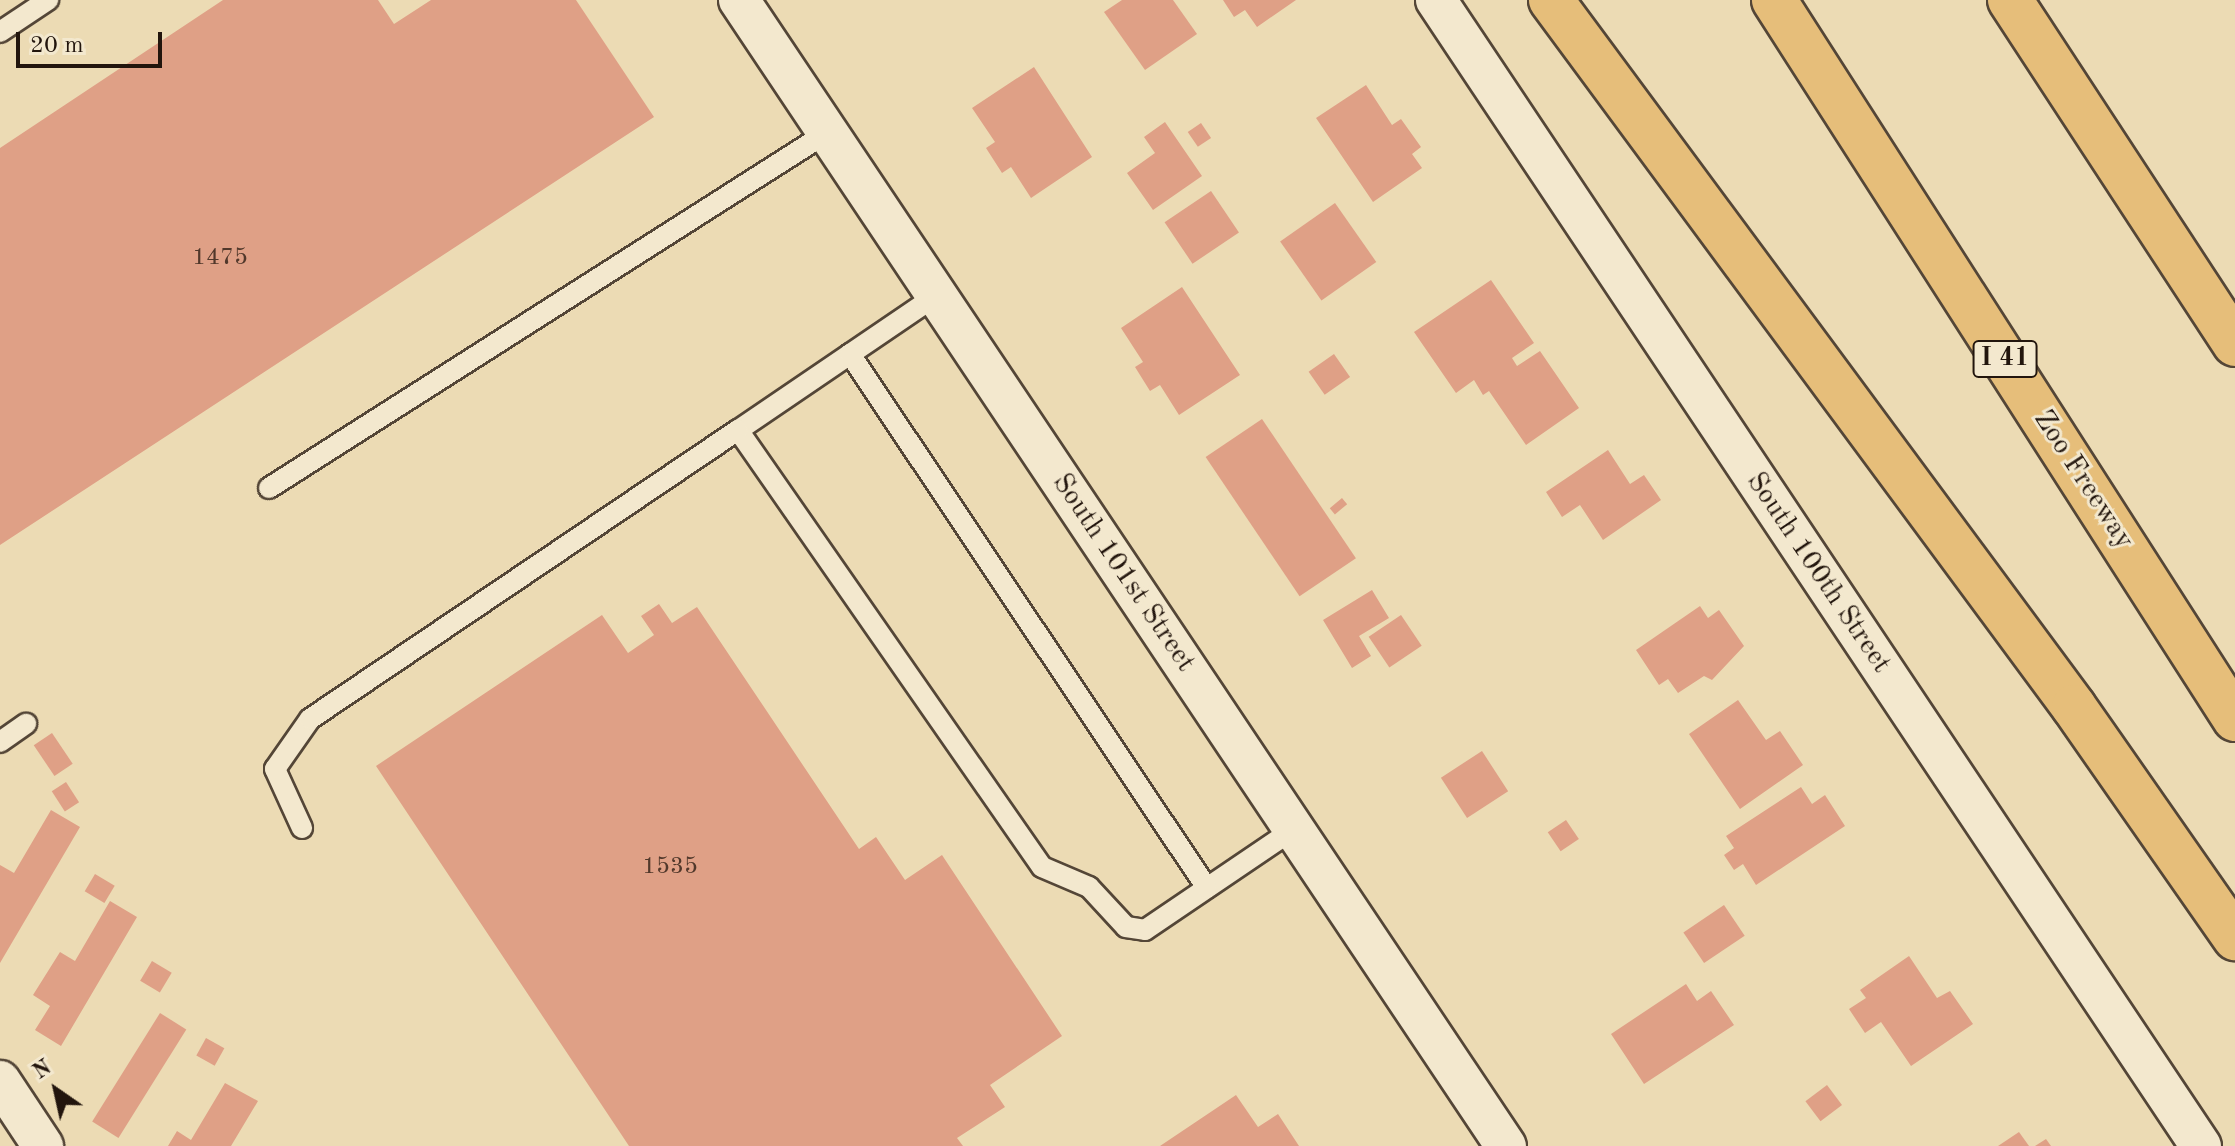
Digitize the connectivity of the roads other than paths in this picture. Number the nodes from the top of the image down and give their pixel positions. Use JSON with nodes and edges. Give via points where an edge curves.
{"nodes":[{"id":1,"x":48,"y":0,"type":"edge"},
{"id":2,"x":739,"y":0,"type":"edge"},
{"id":3,"x":1436,"y":0,"type":"edge"},
{"id":4,"x":1551,"y":0,"type":"edge"},
{"id":5,"x":1774,"y":0,"type":"edge"},
{"id":6,"x":2010,"y":0,"type":"edge"},
{"id":7,"x":0,"y":32,"type":"edge"},
{"id":8,"x":828,"y":132,"type":"junction"},
{"id":9,"x":937,"y":295,"type":"junction"},
{"id":10,"x":2235,"y":344,"type":"edge"},
{"id":11,"x":850,"y":354,"type":"junction"},
{"id":12,"x":738,"y":430,"type":"junction"},
{"id":13,"x":269,"y":488,"type":"dead end"},
{"id":14,"x":2235,"y":719,"type":"edge"},
{"id":15,"x":26,"y":724,"type":"dead end"},
{"id":16,"x":0,"y":742,"type":"edge"},
{"id":17,"x":302,"y":828,"type":"dead end"},
{"id":18,"x":1294,"y":829,"type":"junction"},
{"id":19,"x":1207,"y":888,"type":"junction"},
{"id":20,"x":2235,"y":938,"type":"edge"},
{"id":21,"x":0,"y":1081,"type":"edge"},
{"id":22,"x":43,"y":1146,"type":"edge"},
{"id":23,"x":1506,"y":1146,"type":"edge"},
{"id":24,"x":2201,"y":1146,"type":"edge"}],
"edges":[{"from":1,"to":7,"type":"lane"},
{"from":2,"to":8,"type":"street","name":"South 101st Street"},
{"from":3,"to":24,"type":"street","name":"South 100th Street"},
{"from":4,"to":20,"type":"highway","via":[[2074,707]]},
{"from":5,"to":14,"type":"highway","name":"Zoo Freeway","number":"I 41"},
{"from":6,"to":10,"type":"highway"},
{"from":8,"to":9,"type":"street","name":"South 101st Street"},
{"from":8,"to":13,"type":"lane"},
{"from":9,"to":11,"type":"lane"},
{"from":9,"to":18,"type":"street","name":"South 101st Street"},
{"from":11,"to":12,"type":"lane"},
{"from":11,"to":19,"type":"lane"},
{"from":12,"to":17,"type":"lane","via":[[310,719],[275,769]]},
{"from":12,"to":19,"type":"lane","via":[[1042,867],[1089,887],[1126,927],[1145,930]]},
{"from":15,"to":16,"type":"lane"},
{"from":18,"to":19,"type":"lane"},
{"from":18,"to":23,"type":"street","name":"South 101st Street"},
{"from":21,"to":22,"type":"street"}]}
